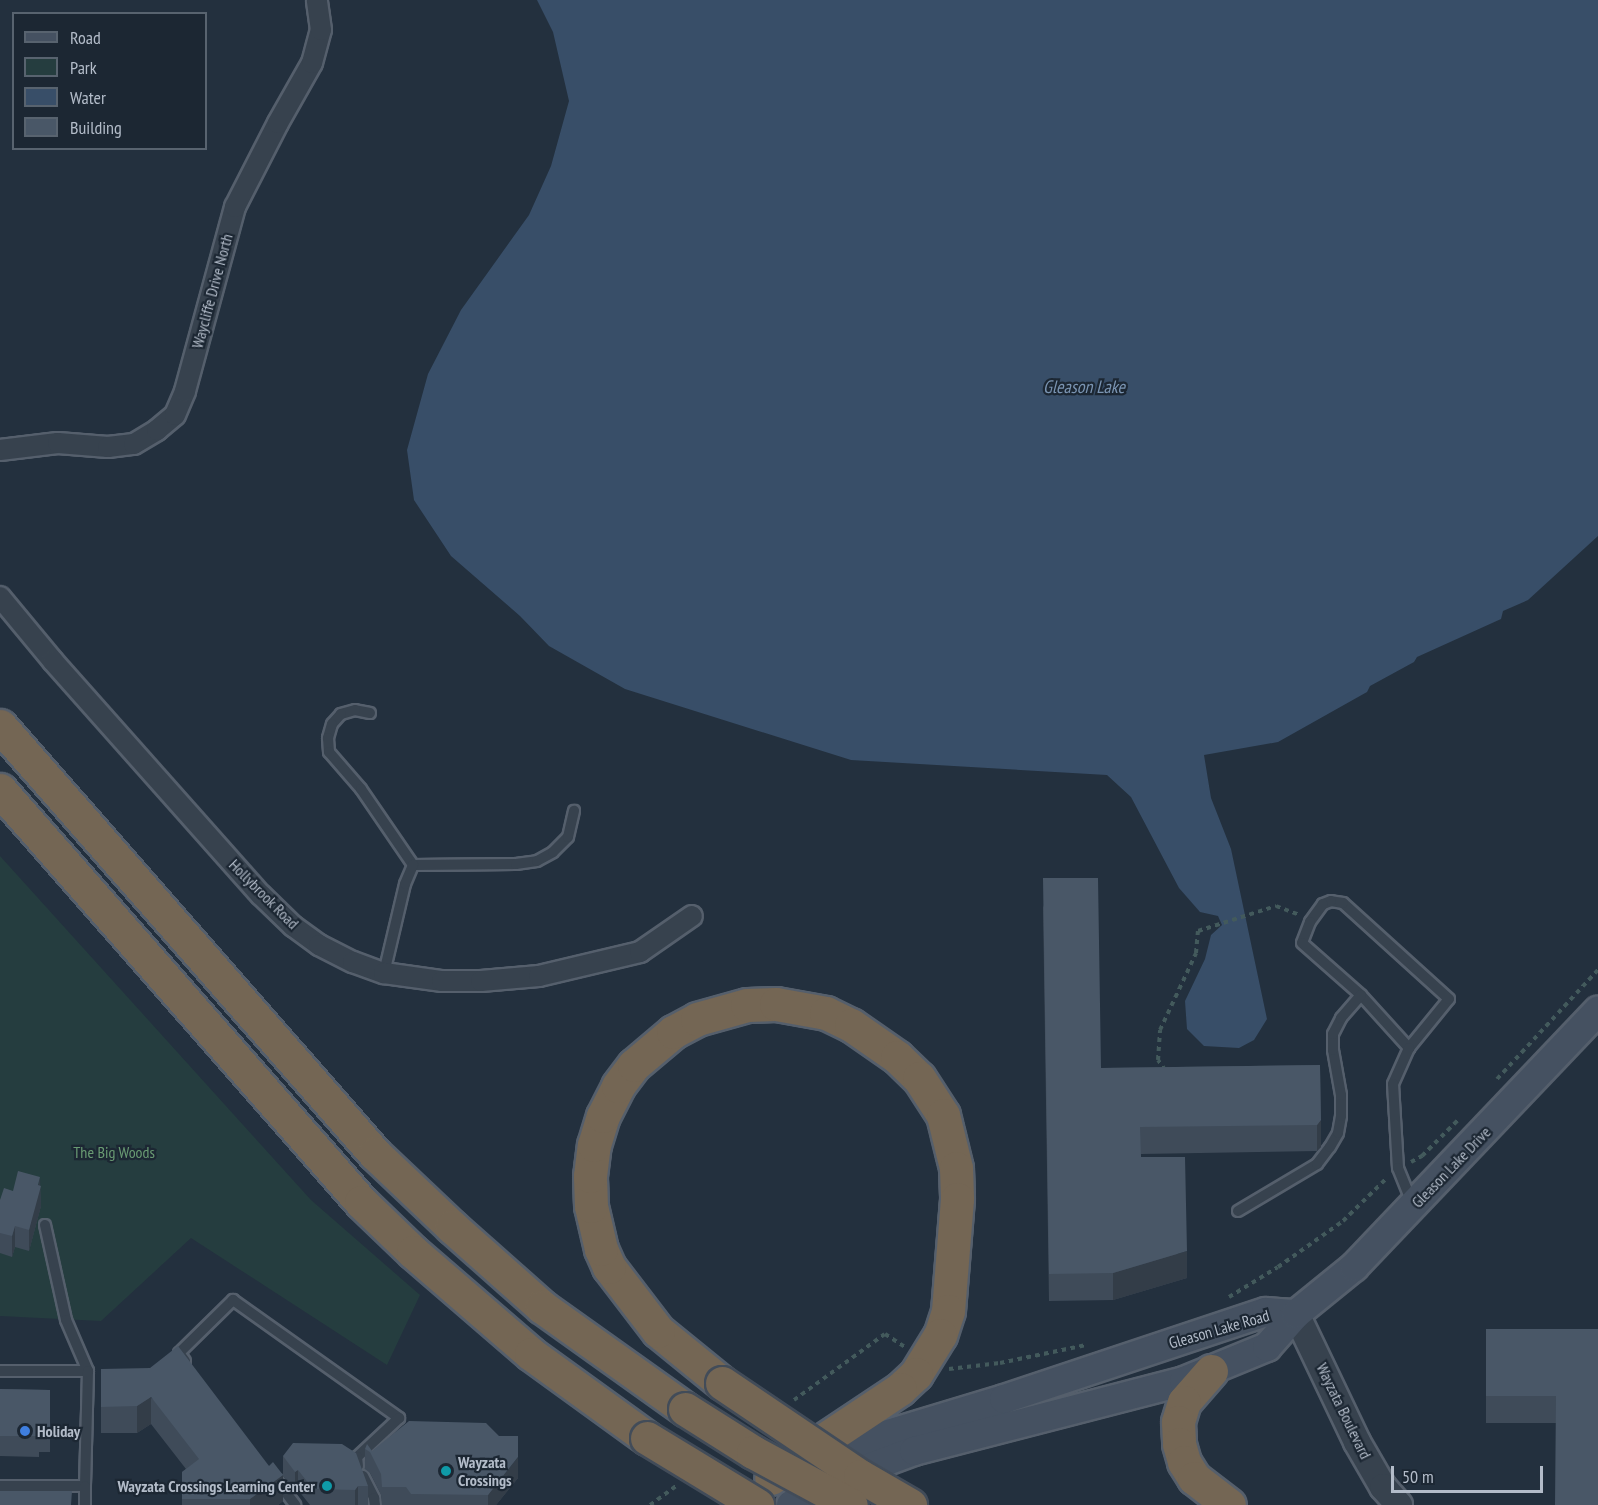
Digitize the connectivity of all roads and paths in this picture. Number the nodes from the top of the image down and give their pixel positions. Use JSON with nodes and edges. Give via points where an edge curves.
{"nodes":[{"id":1,"x":317,"y":0,"type":"edge"},
{"id":2,"x":0,"y":450,"type":"edge"},
{"id":3,"x":0,"y":597,"type":"edge"},
{"id":4,"x":370,"y":713,"type":"dead end"},
{"id":5,"x":0,"y":726,"type":"edge"},
{"id":6,"x":0,"y":790,"type":"edge"},
{"id":7,"x":574,"y":811,"type":"dead end"},
{"id":8,"x":412,"y":865,"type":"junction"},
{"id":9,"x":692,"y":916,"type":"dead end"},
{"id":10,"x":1310,"y":922,"type":"junction"},
{"id":11,"x":1598,"y":970,"type":"edge"},
{"id":12,"x":384,"y":973,"type":"junction"},
{"id":13,"x":1361,"y":994,"type":"junction"},
{"id":14,"x":1598,"y":1011,"type":"edge"},
{"id":15,"x":1409,"y":1048,"type":"junction"},
{"id":16,"x":1176,"y":1072,"type":"edge"},
{"id":17,"x":1489,"y":1087,"type":"dead end"},
{"id":18,"x":1466,"y":1111,"type":"dead end"},
{"id":19,"x":1398,"y":1168,"type":"junction"},
{"id":20,"x":1413,"y":1206,"type":"junction"},
{"id":21,"x":1238,"y":1211,"type":"dead end"},
{"id":22,"x":45,"y":1225,"type":"dead end"},
{"id":23,"x":1227,"y":1298,"type":"dead end"},
{"id":24,"x":1296,"y":1314,"type":"junction"},
{"id":25,"x":1089,"y":1344,"type":"dead end"},
{"id":26,"x":939,"y":1367,"type":"dead end"},
{"id":27,"x":0,"y":1371,"type":"edge"},
{"id":28,"x":88,"y":1371,"type":"junction"},
{"id":29,"x":1211,"y":1371,"type":"junction"},
{"id":30,"x":193,"y":1372,"type":"edge"},
{"id":31,"x":266,"y":1467,"type":"edge"},
{"id":32,"x":0,"y":1486,"type":"edge"},
{"id":33,"x":85,"y":1486,"type":"junction"},
{"id":34,"x":764,"y":1492,"type":"edge"},
{"id":35,"x":85,"y":1505,"type":"edge"},
{"id":36,"x":295,"y":1505,"type":"edge"},
{"id":37,"x":375,"y":1505,"type":"edge"},
{"id":38,"x":734,"y":1505,"type":"edge"},
{"id":39,"x":791,"y":1505,"type":"edge"},
{"id":40,"x":851,"y":1505,"type":"edge"},
{"id":41,"x":910,"y":1505,"type":"edge"},
{"id":42,"x":1229,"y":1505,"type":"edge"},
{"id":43,"x":1398,"y":1505,"type":"edge"}],
"edges":[{"from":1,"to":2,"type":"street","name":"Waycliffe Drive North","via":[[321,30],[312,63],[235,207],[175,415],[134,444],[108,447],[58,443]]},
{"from":3,"to":12,"type":"street","name":"Hollybrook Road","via":[[60,670],[269,903],[320,945]]},
{"from":4,"to":8,"type":"lane","via":[[356,710],[341,714],[332,724],[330,752],[362,789]]},
{"from":5,"to":40,"type":"highway","bridge":true,"via":[[382,1161],[459,1234],[542,1306],[685,1409],[753,1452]]},
{"from":6,"to":34,"type":"highway","bridge":true,"via":[[361,1202],[413,1252],[531,1354],[648,1438]]},
{"from":7,"to":8,"type":"lane","via":[[568,837],[537,861]]},
{"from":8,"to":12,"type":"lane"},
{"from":9,"to":12,"type":"street","name":"Hollybrook Road","via":[[640,952],[539,975],[442,981]]},
{"from":10,"to":13,"type":"lane","via":[[1302,942]]},
{"from":10,"to":15,"type":"lane","via":[[1323,904],[1342,903],[1449,999]]},
{"from":10,"to":16,"type":"path","via":[[1290,909],[1276,906],[1198,931],[1196,953],[1160,1030],[1158,1060],[1166,1071]]},
{"from":11,"to":17,"type":"path"},
{"from":13,"to":15,"type":"lane"},
{"from":13,"to":21,"type":"lane","via":[[1333,1034],[1341,1095],[1338,1133],[1317,1164]]},
{"from":14,"to":20,"type":"main road","name":"Gleason Lake Drive"},
{"from":15,"to":19,"type":"lane","via":[[1393,1084]]},
{"from":18,"to":19,"type":"path","via":[[1422,1156]]},
{"from":19,"to":20,"type":"lane"},
{"from":19,"to":23,"type":"path","via":[[1343,1221]]},
{"from":20,"to":24,"type":"main road","name":"Gleason Lake Drive","via":[[1348,1272]]},
{"from":22,"to":28,"type":"lane","via":[[66,1320]]},
{"from":24,"to":29,"type":"main road","name":"Gleason Lake Road","via":[[1267,1347]]},
{"from":24,"to":34,"type":"main road","name":"Gleason Lake Road","via":[[1266,1312],[862,1442]]},
{"from":24,"to":43,"type":"street","name":"Wayzata Boulevard","via":[[1357,1442]]},
{"from":25,"to":26,"type":"path","via":[[1000,1363],[954,1370]]},
{"from":27,"to":28,"type":"lane"},
{"from":28,"to":33,"type":"lane"},
{"from":29,"to":39,"type":"main road","name":"Gleason Lake Road","via":[[914,1451],[844,1477]]},
{"from":29,"to":42,"type":"highway","via":[[1184,1402],[1178,1422],[1179,1444],[1194,1478]]},
{"from":30,"to":37,"type":"lane","via":[[179,1353],[233,1300],[399,1418],[357,1457]]},
{"from":31,"to":36,"type":"lane"},
{"from":32,"to":33,"type":"lane"},
{"from":33,"to":35,"type":"lane"},
{"from":34,"to":38,"type":"main road","name":"Gleason Lake Road"},
{"from":34,"to":41,"type":"highway","bridge":true,"via":[[804,1453],[900,1389],[916,1374],[940,1335],[948,1311],[957,1199],[956,1168],[943,1115],[919,1078],[897,1057],[851,1025],[826,1013],[776,1004],[747,1005],[697,1019],[673,1032],[634,1065],[618,1086],[603,1116],[590,1176],[591,1206],[601,1249],[609,1267],[658,1331],[722,1383],[860,1476]]}]}
